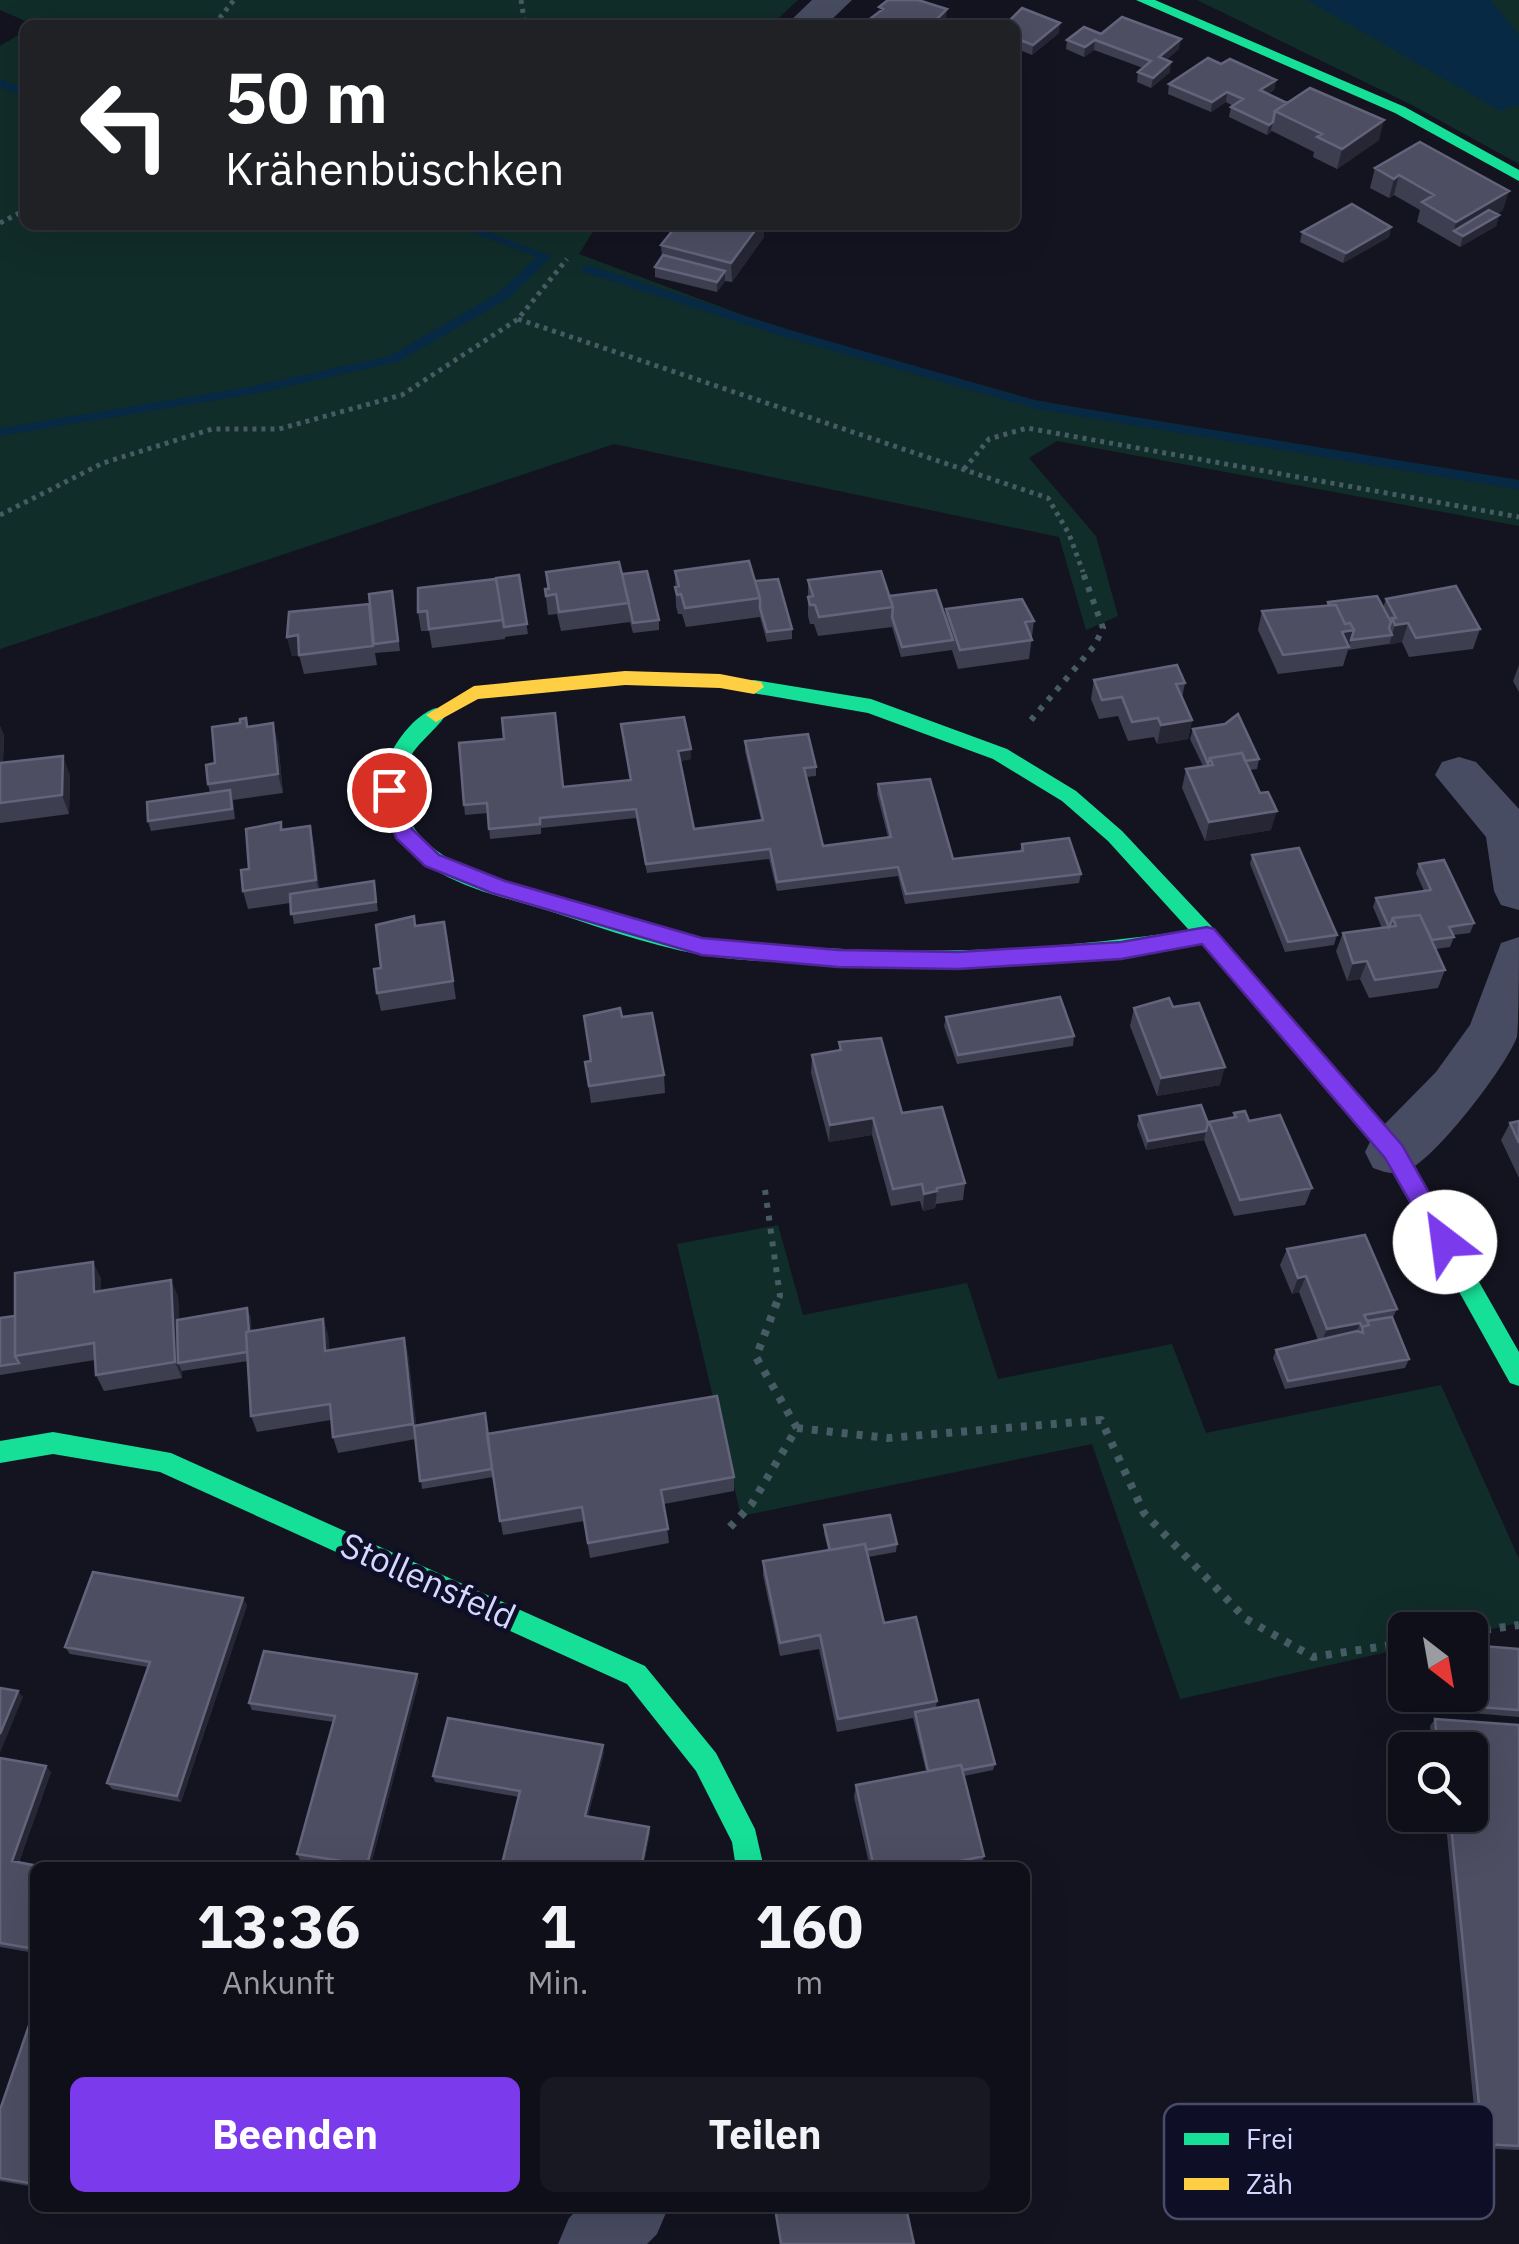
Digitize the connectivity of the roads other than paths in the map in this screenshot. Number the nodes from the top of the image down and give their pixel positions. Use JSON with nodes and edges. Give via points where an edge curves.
{"nodes":[{"id":1,"x":834,"y":0,"type":"edge"},
{"id":2,"x":1143,"y":0,"type":"edge"},
{"id":3,"x":810,"y":20,"type":"edge"},
{"id":4,"x":1519,"y":176,"type":"edge"},
{"id":5,"x":1459,"y":775,"type":"dead end"},
{"id":6,"x":1519,"y":891,"type":"edge"},
{"id":7,"x":1207,"y":935,"type":"junction"},
{"id":8,"x":1519,"y":957,"type":"edge"},
{"id":9,"x":1394,"y":1152,"type":"junction"},
{"id":10,"x":1519,"y":1376,"type":"edge"},
{"id":11,"x":0,"y":1452,"type":"edge"},
{"id":12,"x":749,"y":1862,"type":"edge"},
{"id":13,"x":626,"y":2212,"type":"edge"},
{"id":14,"x":595,"y":2244,"type":"edge"}],
"edges":[{"from":1,"to":3,"type":"street"},
{"from":2,"to":4,"type":"street","via":[[1400,110]]},
{"from":5,"to":6,"type":"street","via":[[1510,831]]},
{"from":7,"to":7,"type":"street","via":[[1081,806],[1000,754],[871,706],[720,681],[625,678],[474,693],[432,718],[397,755],[389,790],[403,833],[432,861],[499,888],[702,947],[958,960],[1121,950]]},
{"from":7,"to":9,"type":"street"},
{"from":8,"to":9,"type":"street","via":[[1499,1028],[1456,1090]]},
{"from":9,"to":10,"type":"street"},
{"from":11,"to":12,"type":"street","name":"Stollensfeld","via":[[53,1443],[162,1461],[636,1675],[706,1762],[745,1839]]},
{"from":13,"to":14,"type":"street"}]}
